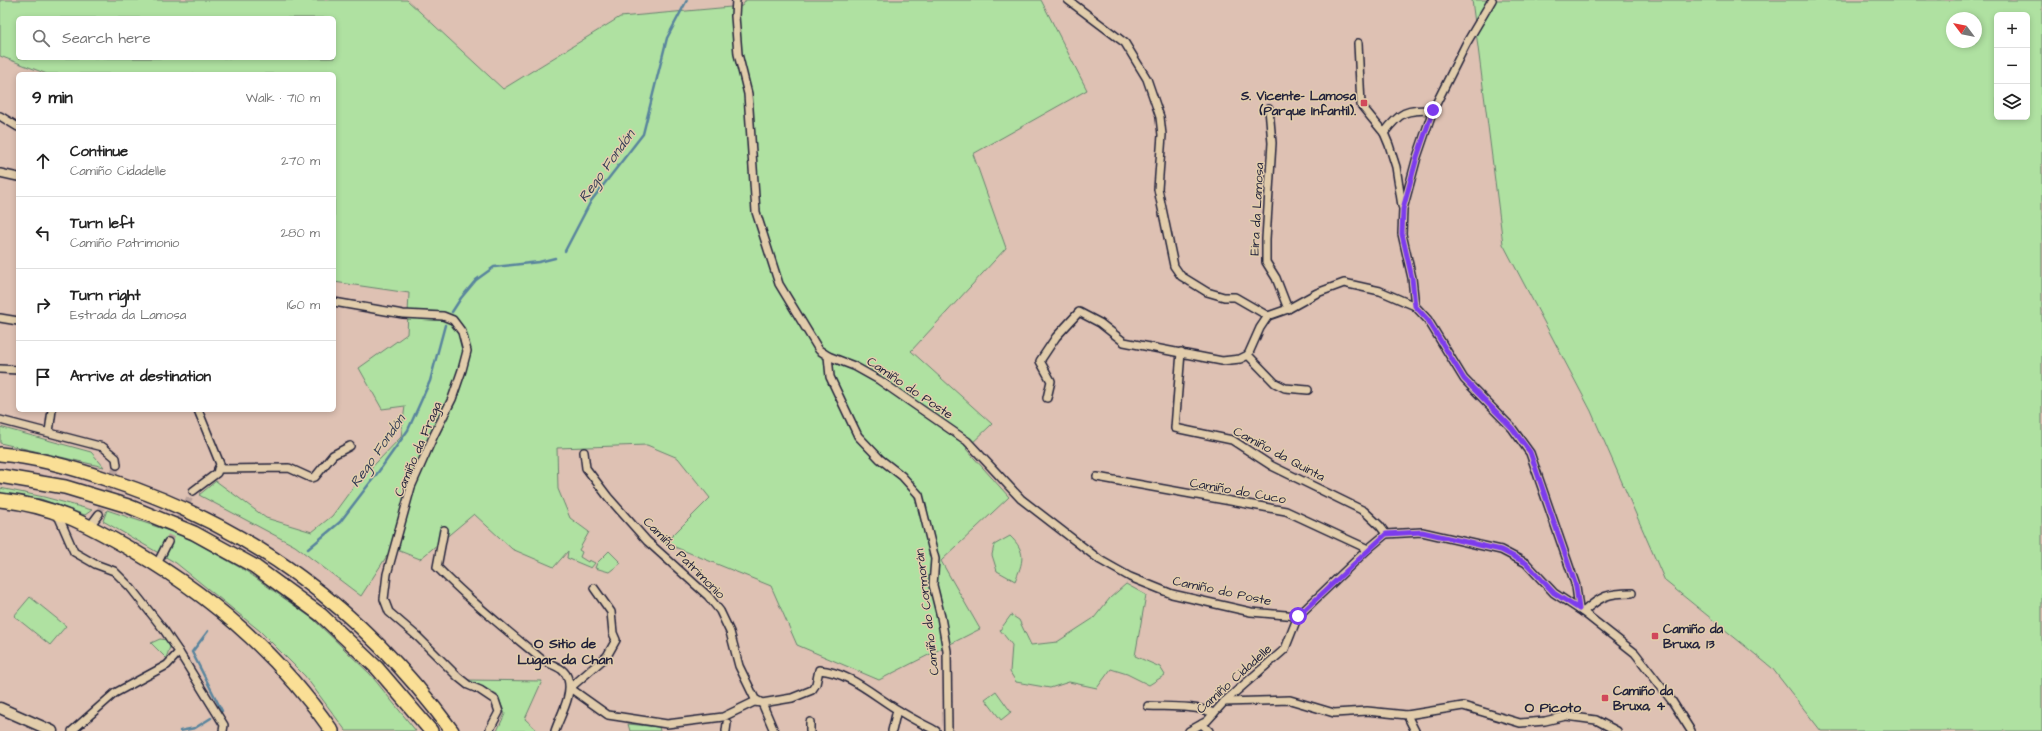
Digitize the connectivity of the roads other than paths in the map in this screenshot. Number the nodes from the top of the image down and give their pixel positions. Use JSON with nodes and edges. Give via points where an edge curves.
{"nodes":[{"id":1,"x":736,"y":0,"type":"edge"},
{"id":2,"x":1068,"y":0,"type":"edge"},
{"id":3,"x":1492,"y":0,"type":"edge"},
{"id":4,"x":1358,"y":43,"type":"dead end"},
{"id":5,"x":1268,"y":109,"type":"dead end"},
{"id":6,"x":1433,"y":110,"type":"junction"},
{"id":7,"x":0,"y":116,"type":"edge"},
{"id":8,"x":16,"y":125,"type":"edge"},
{"id":9,"x":1384,"y":133,"type":"junction"},
{"id":10,"x":0,"y":173,"type":"edge"},
{"id":11,"x":16,"y":177,"type":"edge"},
{"id":12,"x":1403,"y":209,"type":"junction"},
{"id":13,"x":336,"y":302,"type":"edge"},
{"id":14,"x":1415,"y":306,"type":"junction"},
{"id":15,"x":1288,"y":309,"type":"junction"},
{"id":16,"x":1268,"y":316,"type":"junction"},
{"id":17,"x":0,"y":318,"type":"edge"},
{"id":18,"x":16,"y":321,"type":"edge"},
{"id":19,"x":1181,"y":352,"type":"junction"},
{"id":20,"x":1248,"y":355,"type":"junction"},
{"id":21,"x":828,"y":356,"type":"junction"},
{"id":22,"x":0,"y":369,"type":"edge"},
{"id":23,"x":16,"y":370,"type":"edge"},
{"id":24,"x":1308,"y":390,"type":"dead end"},
{"id":25,"x":1047,"y":398,"type":"dead end"},
{"id":26,"x":52,"y":412,"type":"edge"},
{"id":27,"x":199,"y":412,"type":"edge"},
{"id":28,"x":0,"y":420,"type":"edge"},
{"id":29,"x":49,"y":432,"type":"junction"},
{"id":30,"x":350,"y":446,"type":"dead end"},
{"id":31,"x":584,"y":452,"type":"dead end"},
{"id":32,"x":0,"y":454,"type":"edge"},
{"id":33,"x":117,"y":465,"type":"dead end"},
{"id":34,"x":218,"y":469,"type":"junction"},
{"id":35,"x":0,"y":476,"type":"edge"},
{"id":36,"x":1097,"y":477,"type":"dead end"},
{"id":37,"x":193,"y":491,"type":"tunnel mouth"},
{"id":38,"x":0,"y":500,"type":"edge"},
{"id":39,"x":56,"y":511,"type":"junction"},
{"id":40,"x":99,"y":514,"type":"tunnel mouth"},
{"id":41,"x":90,"y":526,"type":"junction"},
{"id":42,"x":444,"y":530,"type":"dead end"},
{"id":43,"x":1386,"y":534,"type":"junction"},
{"id":44,"x":168,"y":542,"type":"tunnel mouth"},
{"id":45,"x":1368,"y":550,"type":"junction"},
{"id":46,"x":157,"y":564,"type":"junction"},
{"id":47,"x":594,"y":588,"type":"dead end"},
{"id":48,"x":1632,"y":592,"type":"dead end"},
{"id":49,"x":1581,"y":610,"type":"junction"},
{"id":50,"x":1298,"y":616,"type":"junction"},
{"id":51,"x":179,"y":652,"type":"junction"},
{"id":52,"x":570,"y":688,"type":"junction"},
{"id":53,"x":1224,"y":702,"type":"junction"},
{"id":54,"x":762,"y":703,"type":"junction"},
{"id":55,"x":1148,"y":706,"type":"dead end"},
{"id":56,"x":0,"y":708,"type":"edge"},
{"id":57,"x":898,"y":710,"type":"junction"},
{"id":58,"x":1214,"y":713,"type":"junction"},
{"id":59,"x":1407,"y":715,"type":"junction"},
{"id":60,"x":810,"y":722,"type":"dead end"},
{"id":61,"x":727,"y":723,"type":"dead end"},
{"id":62,"x":1202,"y":724,"type":"junction"},
{"id":63,"x":490,"y":729,"type":"dead end"},
{"id":64,"x":52,"y":731,"type":"edge"},
{"id":65,"x":72,"y":731,"type":"edge"},
{"id":66,"x":223,"y":731,"type":"edge"},
{"id":67,"x":332,"y":731,"type":"edge"},
{"id":68,"x":431,"y":731,"type":"edge"},
{"id":69,"x":452,"y":731,"type":"edge"},
{"id":70,"x":555,"y":731,"type":"edge"},
{"id":71,"x":726,"y":731,"type":"edge"},
{"id":72,"x":774,"y":731,"type":"edge"},
{"id":73,"x":810,"y":731,"type":"edge"},
{"id":74,"x":892,"y":731,"type":"edge"},
{"id":75,"x":936,"y":731,"type":"edge"},
{"id":76,"x":948,"y":731,"type":"edge"},
{"id":77,"x":1189,"y":731,"type":"edge"},
{"id":78,"x":1208,"y":731,"type":"edge"},
{"id":79,"x":1415,"y":731,"type":"edge"},
{"id":80,"x":1617,"y":731,"type":"edge"},
{"id":81,"x":1692,"y":731,"type":"edge"}],
"edges":[{"from":1,"to":21,"type":"street","name":"Camiño do Poste","via":[[738,54],[748,94],[756,212],[779,284],[819,350]]},
{"from":2,"to":16,"type":"street","via":[[1124,43],[1146,79],[1160,117],[1162,135],[1158,189],[1174,266],[1181,276],[1207,292],[1235,297]]},
{"from":3,"to":6,"type":"street","via":[[1466,44]]},
{"from":4,"to":9,"type":"street","via":[[1361,106]]},
{"from":5,"to":15,"type":"street","name":"Eira da Lamosa","via":[[1272,143],[1266,262],[1276,278]]},
{"from":6,"to":9,"type":"street","via":[[1412,110],[1397,117]]},
{"from":6,"to":12,"type":"street"},
{"from":7,"to":8,"type":"street"},
{"from":9,"to":12,"type":"street","via":[[1396,167]]},
{"from":10,"to":11,"type":"street"},
{"from":12,"to":14,"type":"street","via":[[1402,234],[1412,278]]},
{"from":13,"to":63,"type":"street","name":"Camiño da Fraga","via":[[403,314],[443,316],[453,320],[462,332],[467,351],[462,370],[452,399],[411,488],[387,574],[384,599],[389,612],[458,677],[494,700],[499,712]]},
{"from":14,"to":15,"type":"street","via":[[1380,291],[1344,283],[1317,293]]},
{"from":14,"to":49,"type":"street","via":[[1432,326],[1464,379],[1512,428],[1530,452],[1576,586]]},
{"from":15,"to":16,"type":"street"},
{"from":16,"to":20,"type":"street"},
{"from":17,"to":18,"type":"street"},
{"from":19,"to":20,"type":"street","via":[[1222,361],[1240,359]]},
{"from":19,"to":25,"type":"street","via":[[1124,342],[1100,323],[1079,312],[1056,337],[1040,361],[1051,381]]},
{"from":19,"to":43,"type":"street","name":"Camiño da Quinta","via":[[1175,428],[1232,440],[1272,466],[1364,511]]},
{"from":20,"to":24,"type":"street","via":[[1275,383],[1285,388]]},
{"from":21,"to":50,"type":"street","name":"Camiño do Poste","via":[[854,366],[879,380],[967,441],[1022,499],[1100,560],[1130,577],[1179,596],[1252,612]]},
{"from":21,"to":76,"type":"street","name":"Camiño do Cormorán","via":[[830,377],[858,436],[919,494],[935,559],[933,585],[946,651]]},
{"from":22,"to":23,"type":"street"},
{"from":26,"to":29,"type":"street"},
{"from":27,"to":34,"type":"street","via":[[220,464]]},
{"from":28,"to":29,"type":"street"},
{"from":29,"to":33,"type":"street","via":[[103,447],[116,458]]},
{"from":30,"to":34,"type":"street","via":[[333,455],[315,477],[311,478],[289,468]]},
{"from":31,"to":54,"type":"street","name":"Camiño Patrimonio","via":[[586,468],[608,497],[647,541],[708,596],[720,611],[730,632],[739,666],[755,699]]},
{"from":32,"to":69,"type":"highway","via":[[78,470],[150,493],[186,508],[254,545],[318,589],[376,640],[426,696]]},
{"from":34,"to":37,"type":"street","via":[[216,474]]},
{"from":35,"to":68,"type":"highway","via":[[65,487],[128,506],[194,534],[254,566],[321,615],[377,668]]},
{"from":36,"to":45,"type":"street","name":"Camiño do Cuco","via":[[1286,511]]},
{"from":38,"to":39,"type":"highway"},
{"from":39,"to":41,"type":"highway"},
{"from":39,"to":51,"type":"street","via":[[74,552],[114,571],[130,587]]},
{"from":40,"to":41,"type":"street"},
{"from":41,"to":46,"type":"highway"},
{"from":42,"to":52,"type":"street","via":[[437,567],[466,598],[542,660],[560,667],[568,677]]},
{"from":43,"to":45,"type":"street","name":"Camiño Cidadelle"},
{"from":43,"to":49,"type":"street","via":[[1422,532],[1501,550],[1526,563],[1554,593]]},
{"from":44,"to":46,"type":"street"},
{"from":45,"to":50,"type":"street","name":"Camiño Cidadelle"},
{"from":46,"to":67,"type":"highway","via":[[197,591],[235,623],[304,693]]},
{"from":47,"to":52,"type":"street","via":[[611,612],[616,640],[607,656]]},
{"from":48,"to":49,"type":"street","via":[[1613,593],[1599,598]]},
{"from":49,"to":81,"type":"street","via":[[1635,653]]},
{"from":50,"to":53,"type":"street","name":"Camiño Cidadelle","via":[[1285,649]]},
{"from":51,"to":65,"type":"street","via":[[167,665],[115,693]]},
{"from":51,"to":66,"type":"street","via":[[224,725]]},
{"from":52,"to":54,"type":"street","via":[[608,715],[667,724],[723,717],[748,704]]},
{"from":52,"to":70,"type":"street"},
{"from":53,"to":58,"type":"street","name":"Camiño Cidadelle"},
{"from":53,"to":59,"type":"street","via":[[1290,700],[1334,713],[1368,711]]},
{"from":54,"to":57,"type":"street","via":[[792,698],[812,690],[819,670],[831,670],[845,676]]},
{"from":54,"to":72,"type":"street","name":"Camiño Patrimonio"},
{"from":55,"to":58,"type":"street","via":[[1189,708]]},
{"from":56,"to":64,"type":"main road"},
{"from":57,"to":74,"type":"street"},
{"from":57,"to":75,"type":"street"},
{"from":58,"to":62,"type":"street","name":"Camiño Cidadelle"},
{"from":59,"to":79,"type":"street"},
{"from":59,"to":80,"type":"street","via":[[1463,706],[1520,722],[1545,721],[1566,716],[1596,720]]},
{"from":60,"to":73,"type":"street"},
{"from":61,"to":71,"type":"street"},
{"from":62,"to":77,"type":"street","name":"Camiño Cidadelle"},
{"from":62,"to":78,"type":"street"}]}
